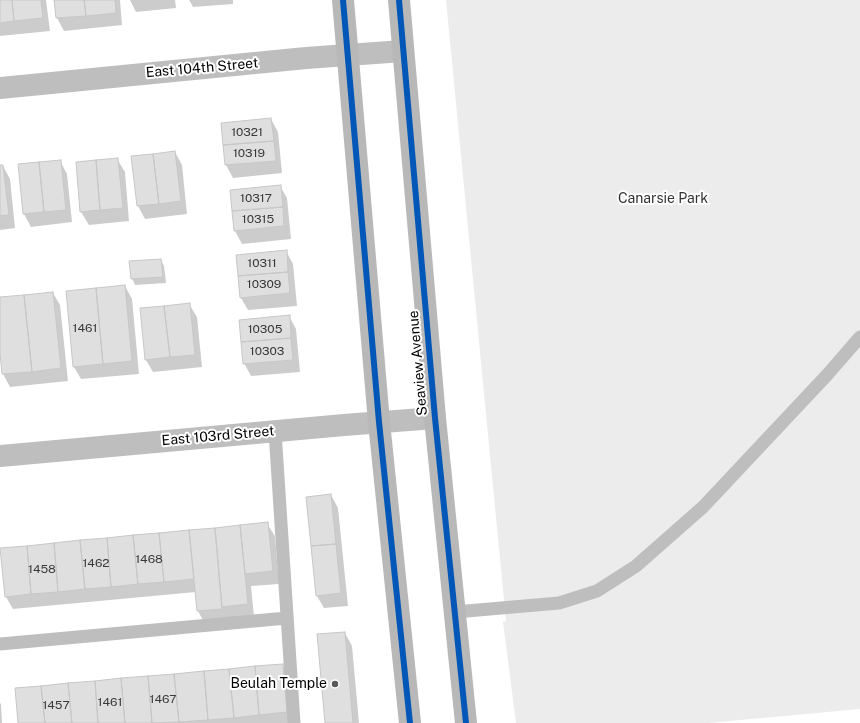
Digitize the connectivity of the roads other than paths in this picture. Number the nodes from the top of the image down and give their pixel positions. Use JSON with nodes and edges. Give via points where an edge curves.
{"nodes":[{"id":1,"x":343,"y":0,"type":"edge"},
{"id":2,"x":399,"y":0,"type":"edge"},
{"id":3,"x":403,"y":51,"type":"junction"},
{"id":4,"x":348,"y":54,"type":"junction"},
{"id":5,"x":0,"y":88,"type":"edge"},
{"id":6,"x":860,"y":337,"type":"edge"},
{"id":7,"x":435,"y":418,"type":"junction"},
{"id":8,"x":379,"y":422,"type":"junction"},
{"id":9,"x":275,"y":431,"type":"junction"},
{"id":10,"x":0,"y":456,"type":"edge"},
{"id":11,"x":455,"y":612,"type":"junction"},
{"id":12,"x":287,"y":618,"type":"junction"},
{"id":13,"x":0,"y":644,"type":"edge"},
{"id":14,"x":294,"y":723,"type":"edge"},
{"id":15,"x":410,"y":723,"type":"edge"},
{"id":16,"x":466,"y":723,"type":"edge"}],
"edges":[{"from":1,"to":4,"type":"street"},
{"from":2,"to":3,"type":"street","name":"Seaview Avenue"},
{"from":3,"to":4,"type":"street","name":"East 104th Street"},
{"from":3,"to":7,"type":"street","name":"Seaview Avenue"},
{"from":4,"to":5,"type":"street","name":"East 104th Street"},
{"from":4,"to":8,"type":"street"},
{"from":6,"to":11,"type":"lane","via":[[703,507],[636,566],[597,591],[559,603]]},
{"from":7,"to":8,"type":"street","name":"East 103rd Street"},
{"from":7,"to":11,"type":"street","name":"Seaview Avenue"},
{"from":8,"to":9,"type":"street","name":"East 103rd Street"},
{"from":8,"to":15,"type":"street"},
{"from":9,"to":10,"type":"street","name":"East 103rd Street"},
{"from":9,"to":12,"type":"lane"},
{"from":11,"to":16,"type":"street","name":"Seaview Avenue"},
{"from":12,"to":13,"type":"lane"},
{"from":12,"to":14,"type":"lane"}]}
